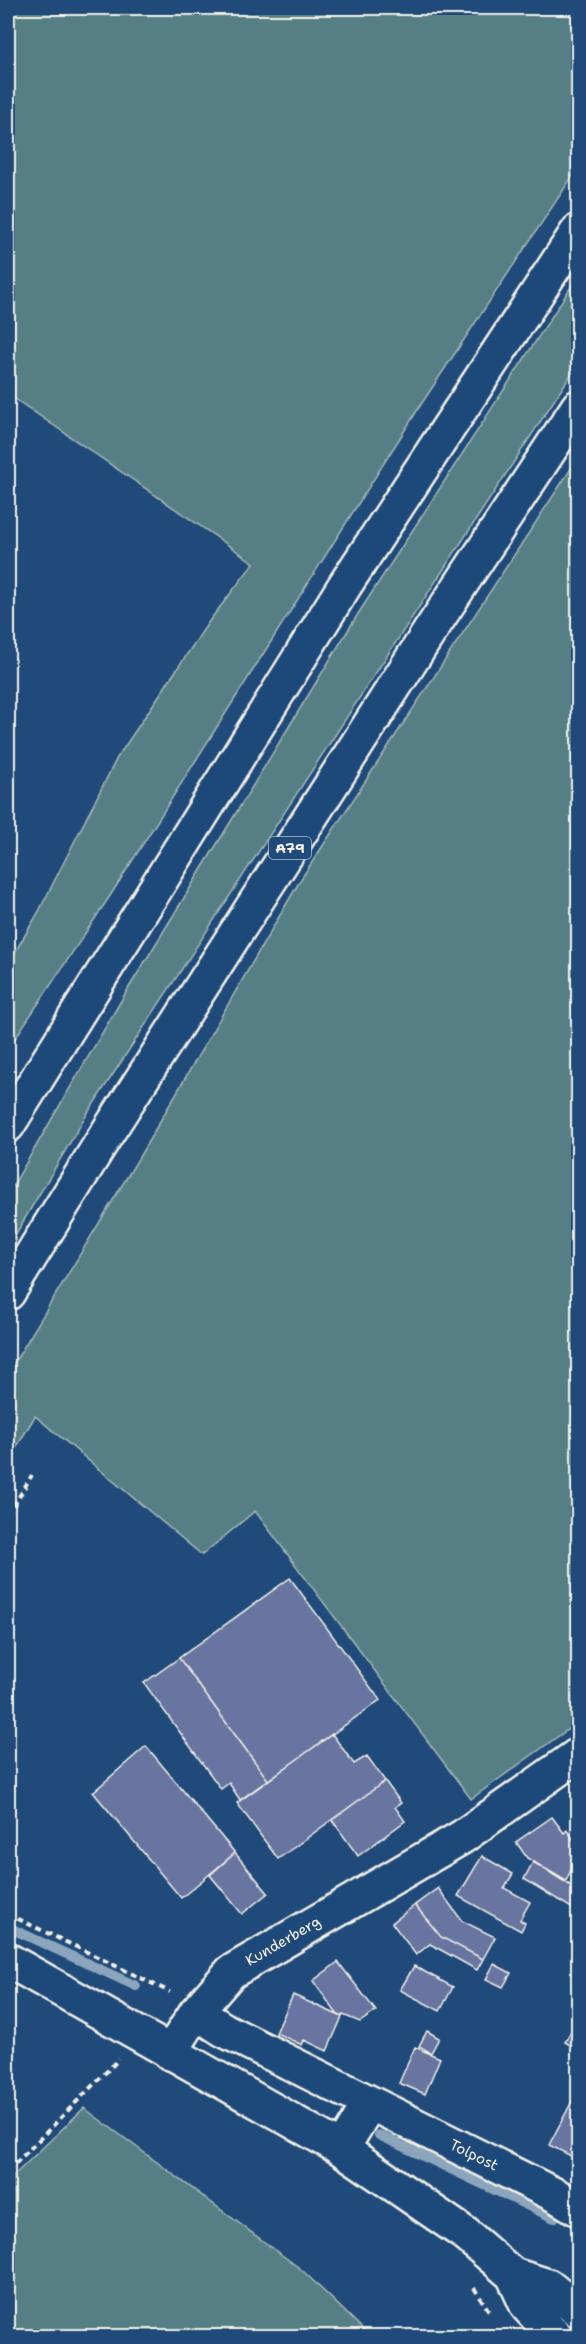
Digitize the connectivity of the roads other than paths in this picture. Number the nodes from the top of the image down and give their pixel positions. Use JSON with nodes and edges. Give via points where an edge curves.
{"nodes":[{"id":1,"x":579,"y":231,"type":"edge"},
{"id":2,"x":579,"y":407,"type":"edge"},
{"id":3,"x":8,"y":1125,"type":"edge"},
{"id":4,"x":8,"y":1293,"type":"edge"},
{"id":5,"x":579,"y":1755,"type":"edge"},
{"id":6,"x":8,"y":1960,"type":"edge"},
{"id":7,"x":196,"y":2012,"type":"junction"},
{"id":8,"x":170,"y":2053,"type":"junction"},
{"id":9,"x":369,"y":2104,"type":"junction"},
{"id":10,"x":342,"y":2149,"type":"junction"},
{"id":11,"x":579,"y":2209,"type":"edge"},
{"id":12,"x":513,"y":2275,"type":"junction"},
{"id":13,"x":579,"y":2310,"type":"edge"},
{"id":14,"x":555,"y":2337,"type":"edge"}],
"edges":[{"from":1,"to":3,"type":"main road","via":[[345,585]]},
{"from":2,"to":4,"type":"main road","number":"A79","via":[[407,667]]},
{"from":5,"to":7,"type":"main road","name":"Kunderberg","via":[[462,1837],[231,1971]]},
{"from":6,"to":8,"type":"main road"},
{"from":7,"to":8,"type":"main road","name":"Kunderberg"},
{"from":7,"to":9,"type":"main road","name":"Tolpost"},
{"from":8,"to":10,"type":"main road"},
{"from":9,"to":10,"type":"main road"},
{"from":9,"to":11,"type":"main road","name":"Tolpost"},
{"from":10,"to":12,"type":"main road","via":[[464,2233]]},
{"from":12,"to":13,"type":"main road","via":[[548,2286]]},
{"from":12,"to":14,"type":"main road","via":[[527,2306]]}]}
